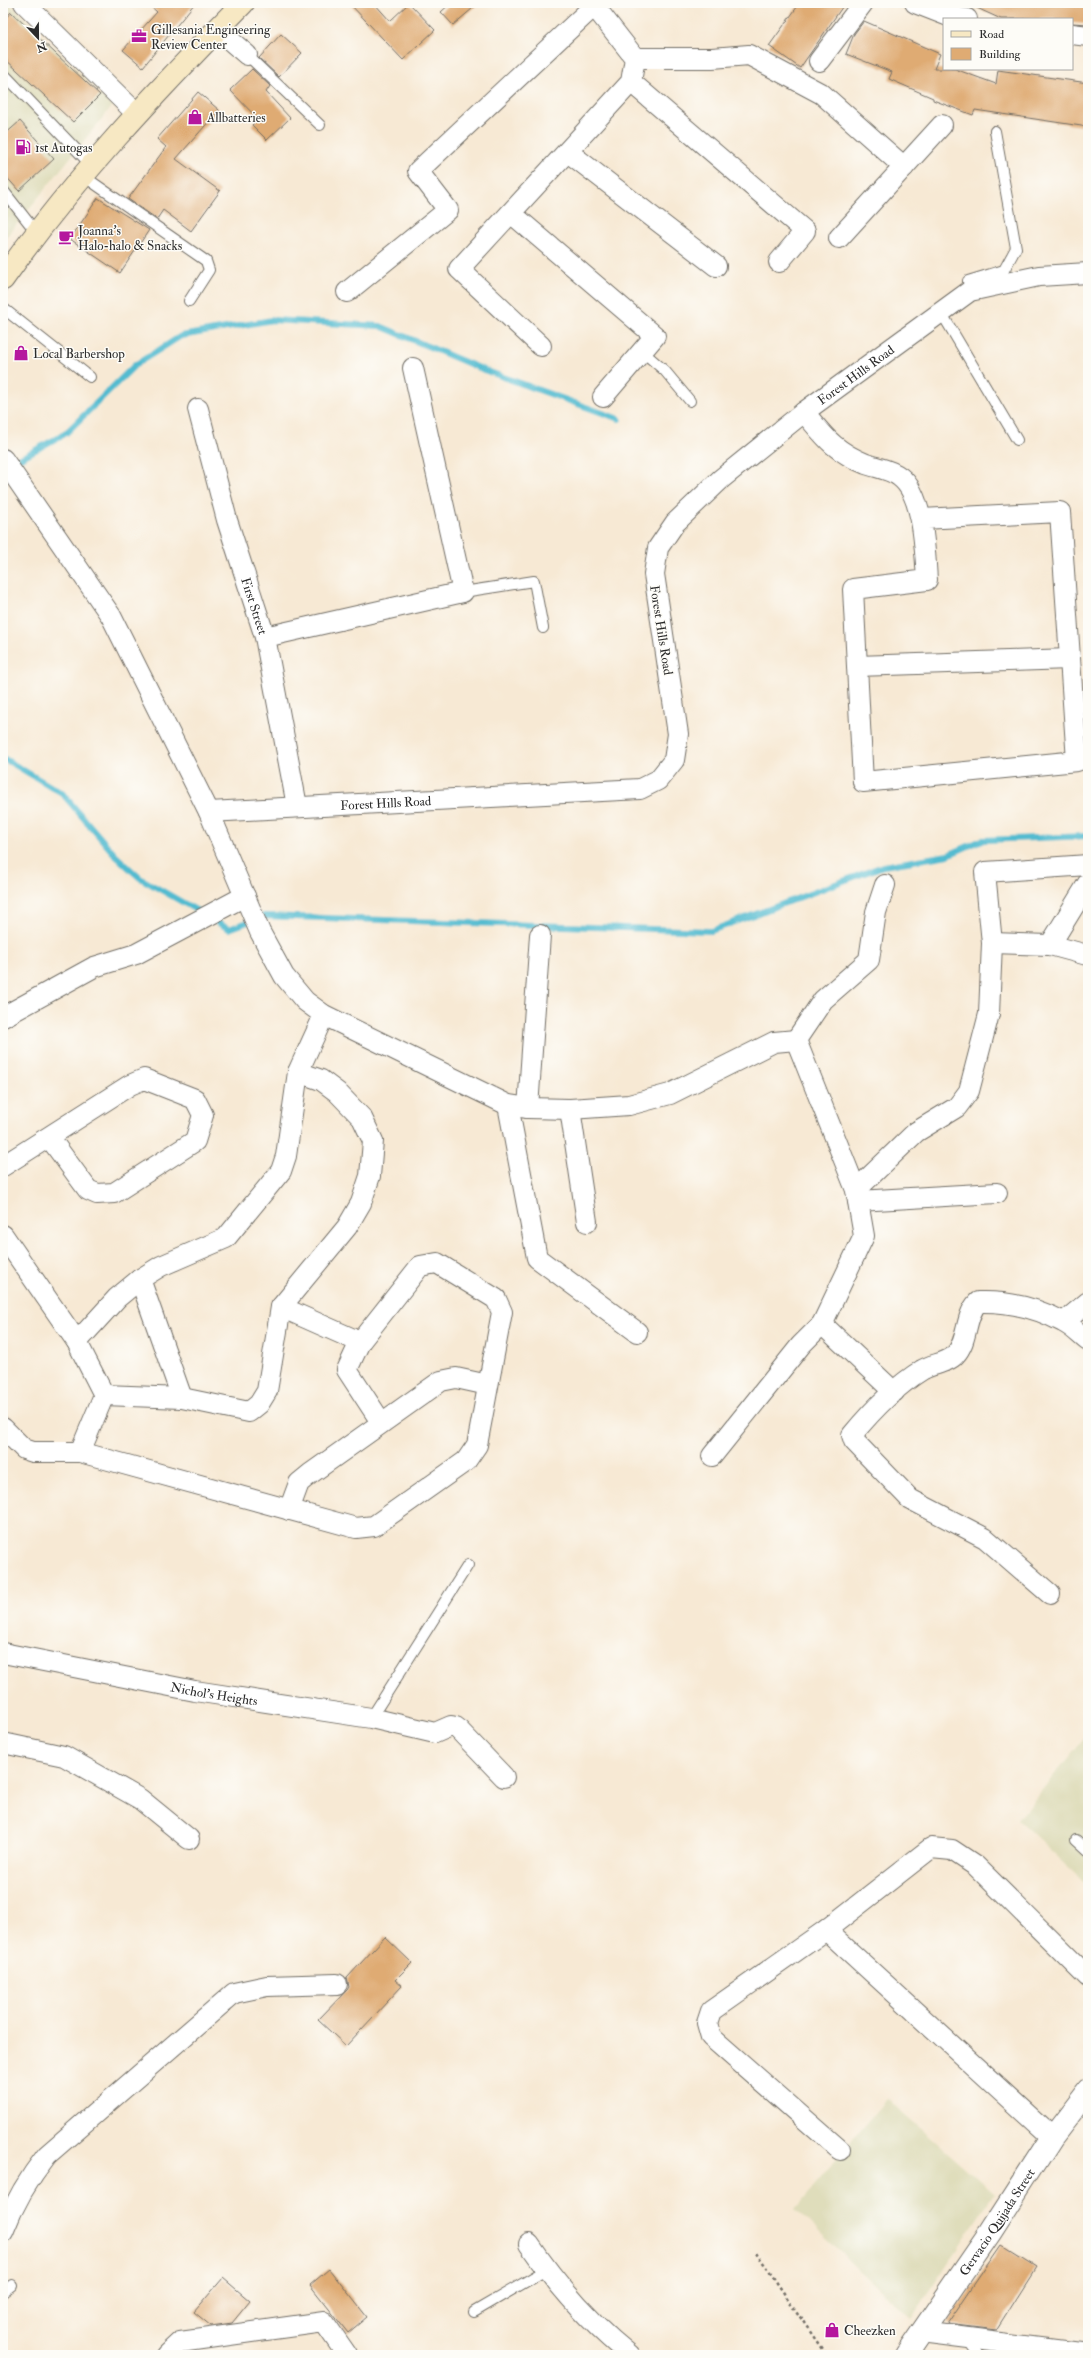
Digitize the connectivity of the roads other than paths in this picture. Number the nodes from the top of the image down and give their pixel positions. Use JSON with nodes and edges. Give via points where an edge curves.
{"nodes":[{"id":1,"x":24,"y":3,"type":"edge"},
{"id":2,"x":243,"y":3,"type":"edge"},
{"id":3,"x":863,"y":3,"type":"edge"},
{"id":4,"x":915,"y":3,"type":"edge"},
{"id":5,"x":593,"y":4,"type":"edge"},
{"id":6,"x":962,"y":18,"type":"edge"},
{"id":7,"x":217,"y":29,"type":"junction"},
{"id":8,"x":1073,"y":34,"type":"edge"},
{"id":9,"x":1088,"y":36,"type":"edge"},
{"id":10,"x":247,"y":55,"type":"joint"},
{"id":11,"x":635,"y":58,"type":"junction"},
{"id":12,"x":819,"y":62,"type":"dead end"},
{"id":13,"x":3,"y":73,"type":"edge"},
{"id":14,"x":630,"y":82,"type":"junction"},
{"id":15,"x":136,"y":114,"type":"junction"},
{"id":16,"x":320,"y":125,"type":"dead end"},
{"id":17,"x":942,"y":125,"type":"dead end"},
{"id":18,"x":995,"y":131,"type":"dead end"},
{"id":19,"x":568,"y":152,"type":"junction"},
{"id":20,"x":904,"y":167,"type":"junction"},
{"id":21,"x":86,"y":170,"type":"junction"},
{"id":22,"x":3,"y":190,"type":"edge"},
{"id":23,"x":511,"y":213,"type":"junction"},
{"id":24,"x":36,"y":232,"type":"junction"},
{"id":25,"x":839,"y":238,"type":"dead end"},
{"id":26,"x":778,"y":262,"type":"dead end"},
{"id":27,"x":716,"y":266,"type":"dead end"},
{"id":28,"x":1088,"y":273,"type":"edge"},
{"id":29,"x":3,"y":279,"type":"edge"},
{"id":30,"x":970,"y":291,"type":"junction"},
{"id":31,"x":347,"y":292,"type":"dead end"},
{"id":32,"x":189,"y":301,"type":"dead end"},
{"id":33,"x":3,"y":308,"type":"edge"},
{"id":34,"x":941,"y":312,"type":"junction"},
{"id":35,"x":542,"y":346,"type":"dead end"},
{"id":36,"x":642,"y":351,"type":"junction"},
{"id":37,"x":413,"y":368,"type":"dead end"},
{"id":38,"x":90,"y":377,"type":"dead end"},
{"id":39,"x":603,"y":397,"type":"dead end"},
{"id":40,"x":690,"y":401,"type":"dead end"},
{"id":41,"x":198,"y":409,"type":"dead end"},
{"id":42,"x":804,"y":412,"type":"junction"},
{"id":43,"x":1017,"y":440,"type":"dead end"},
{"id":44,"x":3,"y":459,"type":"edge"},
{"id":45,"x":922,"y":519,"type":"junction"},
{"id":46,"x":463,"y":592,"type":"junction"},
{"id":47,"x":542,"y":628,"type":"dead end"},
{"id":48,"x":265,"y":637,"type":"junction"},
{"id":49,"x":1070,"y":659,"type":"junction"},
{"id":50,"x":857,"y":666,"type":"junction"},
{"id":51,"x":297,"y":806,"type":"junction"},
{"id":52,"x":209,"y":812,"type":"junction"},
{"id":53,"x":1088,"y":865,"type":"edge"},
{"id":54,"x":1088,"y":883,"type":"edge"},
{"id":55,"x":885,"y":885,"type":"dead end"},
{"id":56,"x":247,"y":900,"type":"junction"},
{"id":57,"x":540,"y":935,"type":"dead end"},
{"id":58,"x":992,"y":943,"type":"junction"},
{"id":59,"x":1050,"y":945,"type":"junction"},
{"id":60,"x":1087,"y":955,"type":"edge"},
{"id":61,"x":324,"y":1015,"type":"junction"},
{"id":62,"x":3,"y":1017,"type":"edge"},
{"id":63,"x":796,"y":1040,"type":"junction"},
{"id":64,"x":298,"y":1072,"type":"junction"},
{"id":65,"x":508,"y":1105,"type":"junction"},
{"id":66,"x":528,"y":1108,"type":"junction"},
{"id":67,"x":570,"y":1109,"type":"junction"},
{"id":68,"x":49,"y":1137,"type":"junction"},
{"id":69,"x":3,"y":1166,"type":"edge"},
{"id":70,"x":997,"y":1193,"type":"dead end"},
{"id":71,"x":857,"y":1195,"type":"junction"},
{"id":72,"x":587,"y":1222,"type":"dead end"},
{"id":73,"x":3,"y":1235,"type":"edge"},
{"id":74,"x":140,"y":1279,"type":"junction"},
{"id":75,"x":1088,"y":1302,"type":"edge"},
{"id":76,"x":281,"y":1307,"type":"junction"},
{"id":77,"x":1064,"y":1322,"type":"junction"},
{"id":78,"x":822,"y":1324,"type":"junction"},
{"id":79,"x":637,"y":1332,"type":"dead end"},
{"id":80,"x":1088,"y":1341,"type":"edge"},
{"id":81,"x":77,"y":1342,"type":"junction"},
{"id":82,"x":360,"y":1342,"type":"junction"},
{"id":83,"x":488,"y":1385,"type":"junction"},
{"id":84,"x":894,"y":1392,"type":"junction"},
{"id":85,"x":104,"y":1394,"type":"junction"},
{"id":86,"x":182,"y":1398,"type":"junction"},
{"id":87,"x":381,"y":1422,"type":"junction"},
{"id":88,"x":3,"y":1428,"type":"edge"},
{"id":89,"x":80,"y":1452,"type":"junction"},
{"id":90,"x":712,"y":1456,"type":"dead end"},
{"id":91,"x":289,"y":1510,"type":"junction"},
{"id":92,"x":468,"y":1565,"type":"dead end"},
{"id":93,"x":1050,"y":1594,"type":"dead end"},
{"id":94,"x":3,"y":1653,"type":"edge"},
{"id":95,"x":371,"y":1718,"type":"junction"},
{"id":96,"x":3,"y":1743,"type":"edge"},
{"id":97,"x":504,"y":1777,"type":"dead end"},
{"id":98,"x":189,"y":1839,"type":"dead end"},
{"id":99,"x":1076,"y":1840,"type":"dead end"},
{"id":100,"x":1088,"y":1851,"type":"edge"},
{"id":101,"x":826,"y":1930,"type":"junction"},
{"id":102,"x":1088,"y":1977,"type":"edge"},
{"id":103,"x":337,"y":1984,"type":"dead end"},
{"id":104,"x":1088,"y":2090,"type":"edge"},
{"id":105,"x":1052,"y":2138,"type":"junction"},
{"id":106,"x":840,"y":2150,"type":"dead end"},
{"id":107,"x":3,"y":2232,"type":"edge"},
{"id":108,"x":529,"y":2244,"type":"dead end"},
{"id":109,"x":546,"y":2270,"type":"junction"},
{"id":110,"x":12,"y":2285,"type":"dead end"},
{"id":111,"x":3,"y":2292,"type":"edge"},
{"id":112,"x":474,"y":2312,"type":"dead end"},
{"id":113,"x":921,"y":2332,"type":"junction"},
{"id":114,"x":966,"y":2338,"type":"junction"},
{"id":115,"x":1088,"y":2353,"type":"edge"},
{"id":116,"x":166,"y":2355,"type":"edge"},
{"id":117,"x":348,"y":2355,"type":"edge"},
{"id":118,"x":630,"y":2355,"type":"edge"},
{"id":119,"x":906,"y":2355,"type":"edge"},
{"id":120,"x":979,"y":2355,"type":"edge"}],
"edges":[{"from":1,"to":15,"type":"street"},
{"from":2,"to":7,"type":"main road"},
{"from":3,"to":12,"type":"street"},
{"from":4,"to":6,"type":"street"},
{"from":5,"to":11,"type":"street"},
{"from":5,"to":31,"type":"street","via":[[418,171],[448,210]]},
{"from":7,"to":10,"type":"street"},
{"from":7,"to":15,"type":"main road"},
{"from":8,"to":9,"type":"street"},
{"from":10,"to":16,"type":"lane"},
{"from":11,"to":14,"type":"street"},
{"from":11,"to":20,"type":"street","via":[[712,58],[749,55],[822,94]]},
{"from":13,"to":21,"type":"lane"},
{"from":14,"to":19,"type":"street"},
{"from":14,"to":26,"type":"street","via":[[805,231]]},
{"from":15,"to":21,"type":"main road"},
{"from":17,"to":20,"type":"street"},
{"from":18,"to":30,"type":"lane","via":[[1016,248],[1004,270],[968,281]]},
{"from":19,"to":23,"type":"street"},
{"from":19,"to":27,"type":"street"},
{"from":20,"to":25,"type":"street"},
{"from":21,"to":24,"type":"main road"},
{"from":21,"to":32,"type":"lane","via":[[206,261],[208,270]]},
{"from":22,"to":24,"type":"lane"},
{"from":23,"to":35,"type":"street","via":[[460,269]]},
{"from":23,"to":36,"type":"street","via":[[655,336]]},
{"from":24,"to":29,"type":"main road"},
{"from":28,"to":30,"type":"street","name":"Forest Hills Road","via":[[1039,276]]},
{"from":30,"to":34,"type":"street","name":"Forest Hills Road"},
{"from":33,"to":38,"type":"lane"},
{"from":34,"to":42,"type":"street","name":"Forest Hills Road"},
{"from":34,"to":43,"type":"lane"},
{"from":36,"to":39,"type":"street"},
{"from":36,"to":40,"type":"lane","via":[[665,371]]},
{"from":37,"to":46,"type":"street"},
{"from":41,"to":48,"type":"street","name":"First Street","via":[[227,520]]},
{"from":42,"to":45,"type":"street","via":[[827,440],[843,454],[900,477],[911,489]]},
{"from":42,"to":51,"type":"street","name":"Forest Hills Road","via":[[721,479],[675,523],[658,548],[654,574],[678,734],[674,760],[658,780],[640,789]]},
{"from":44,"to":52,"type":"street","via":[[111,616]]},
{"from":45,"to":49,"type":"street","via":[[1060,512]]},
{"from":45,"to":50,"type":"street","via":[[927,580],[852,589]]},
{"from":46,"to":47,"type":"lane","via":[[534,581]]},
{"from":46,"to":48,"type":"street"},
{"from":48,"to":51,"type":"street","name":"First Street"},
{"from":49,"to":50,"type":"street"},
{"from":49,"to":50,"type":"street","via":[[1077,761],[862,782]]},
{"from":51,"to":52,"type":"street","name":"Forest Hills Road"},
{"from":52,"to":56,"type":"street"},
{"from":53,"to":58,"type":"street","via":[[985,872]]},
{"from":54,"to":59,"type":"street"},
{"from":55,"to":63,"type":"street","via":[[876,912],[870,960],[823,1000]]},
{"from":56,"to":61,"type":"street","via":[[260,932],[284,976],[306,1001]]},
{"from":56,"to":62,"type":"street","via":[[205,917],[136,954],[94,967]]},
{"from":57,"to":66,"type":"street"},
{"from":58,"to":59,"type":"street"},
{"from":58,"to":71,"type":"street","via":[[989,1014],[968,1091],[956,1107],[916,1132]]},
{"from":59,"to":60,"type":"street"},
{"from":61,"to":64,"type":"street"},
{"from":61,"to":65,"type":"street"},
{"from":63,"to":67,"type":"street","via":[[774,1042],[670,1094],[629,1105]]},
{"from":63,"to":71,"type":"street"},
{"from":64,"to":74,"type":"street","via":[[286,1156],[281,1171],[226,1238],[161,1266]]},
{"from":64,"to":76,"type":"street","via":[[321,1080],[337,1092],[362,1118],[373,1141],[370,1176],[361,1203],[347,1227]]},
{"from":65,"to":66,"type":"street"},
{"from":65,"to":79,"type":"street","via":[[537,1258]]},
{"from":66,"to":67,"type":"street"},
{"from":67,"to":72,"type":"street"},
{"from":68,"to":68,"type":"street","via":[[130,1085],[144,1079],[195,1099],[203,1115],[195,1141],[114,1193],[97,1194],[88,1190]]},
{"from":68,"to":69,"type":"street"},
{"from":70,"to":71,"type":"street"},
{"from":71,"to":78,"type":"street","via":[[864,1236]]},
{"from":73,"to":81,"type":"street"},
{"from":74,"to":81,"type":"street","via":[[117,1298]]},
{"from":74,"to":86,"type":"street"},
{"from":75,"to":77,"type":"street"},
{"from":76,"to":82,"type":"street"},
{"from":76,"to":86,"type":"street","via":[[267,1391],[259,1404],[249,1412]]},
{"from":77,"to":80,"type":"street"},
{"from":77,"to":84,"type":"street","via":[[998,1301],[978,1302],[972,1309],[961,1347],[954,1356],[922,1369]]},
{"from":78,"to":84,"type":"street"},
{"from":78,"to":90,"type":"street","via":[[801,1345]]},
{"from":81,"to":85,"type":"street"},
{"from":82,"to":83,"type":"street","via":[[420,1266],[437,1263],[496,1299],[502,1312]]},
{"from":82,"to":87,"type":"street","via":[[347,1370]]},
{"from":83,"to":87,"type":"street","via":[[456,1378],[441,1382]]},
{"from":83,"to":91,"type":"street","via":[[477,1445],[466,1461],[374,1526],[356,1528]]},
{"from":84,"to":93,"type":"street","via":[[852,1435],[854,1441],[910,1499],[985,1538]]},
{"from":85,"to":86,"type":"street"},
{"from":85,"to":89,"type":"street"},
{"from":87,"to":91,"type":"street","via":[[299,1483]]},
{"from":88,"to":89,"type":"street","via":[[24,1449],[33,1452]]},
{"from":89,"to":91,"type":"street"},
{"from":92,"to":95,"type":"lane"},
{"from":94,"to":95,"type":"street","name":"Nichol's Heights","via":[[196,1691]]},
{"from":95,"to":97,"type":"street","name":"Nichol's Heights","via":[[435,1733],[446,1726],[456,1727]]},
{"from":96,"to":98,"type":"street","via":[[64,1756],[140,1799]]},
{"from":99,"to":100,"type":"lane"},
{"from":101,"to":102,"type":"street","via":[[931,1848],[952,1850],[976,1866]]},
{"from":101,"to":105,"type":"street"},
{"from":101,"to":106,"type":"street","via":[[711,2011],[707,2023],[711,2037]]},
{"from":103,"to":107,"type":"street","via":[[267,1986],[234,1993],[47,2154],[31,2175],[12,2209]]},
{"from":104,"to":105,"type":"street","name":"Gervacio Quijada Street"},
{"from":105,"to":113,"type":"street","name":"Gervacio Quijada Street"},
{"from":108,"to":109,"type":"street"},
{"from":109,"to":112,"type":"lane"},
{"from":109,"to":118,"type":"street","via":[[604,2334]]},
{"from":110,"to":111,"type":"lane"},
{"from":113,"to":114,"type":"street"},
{"from":113,"to":119,"type":"street","name":"Gervacio Quijada Street"},
{"from":114,"to":115,"type":"street"},
{"from":114,"to":120,"type":"lane"},
{"from":116,"to":117,"type":"street","via":[[180,2342],[324,2322]]}]}
